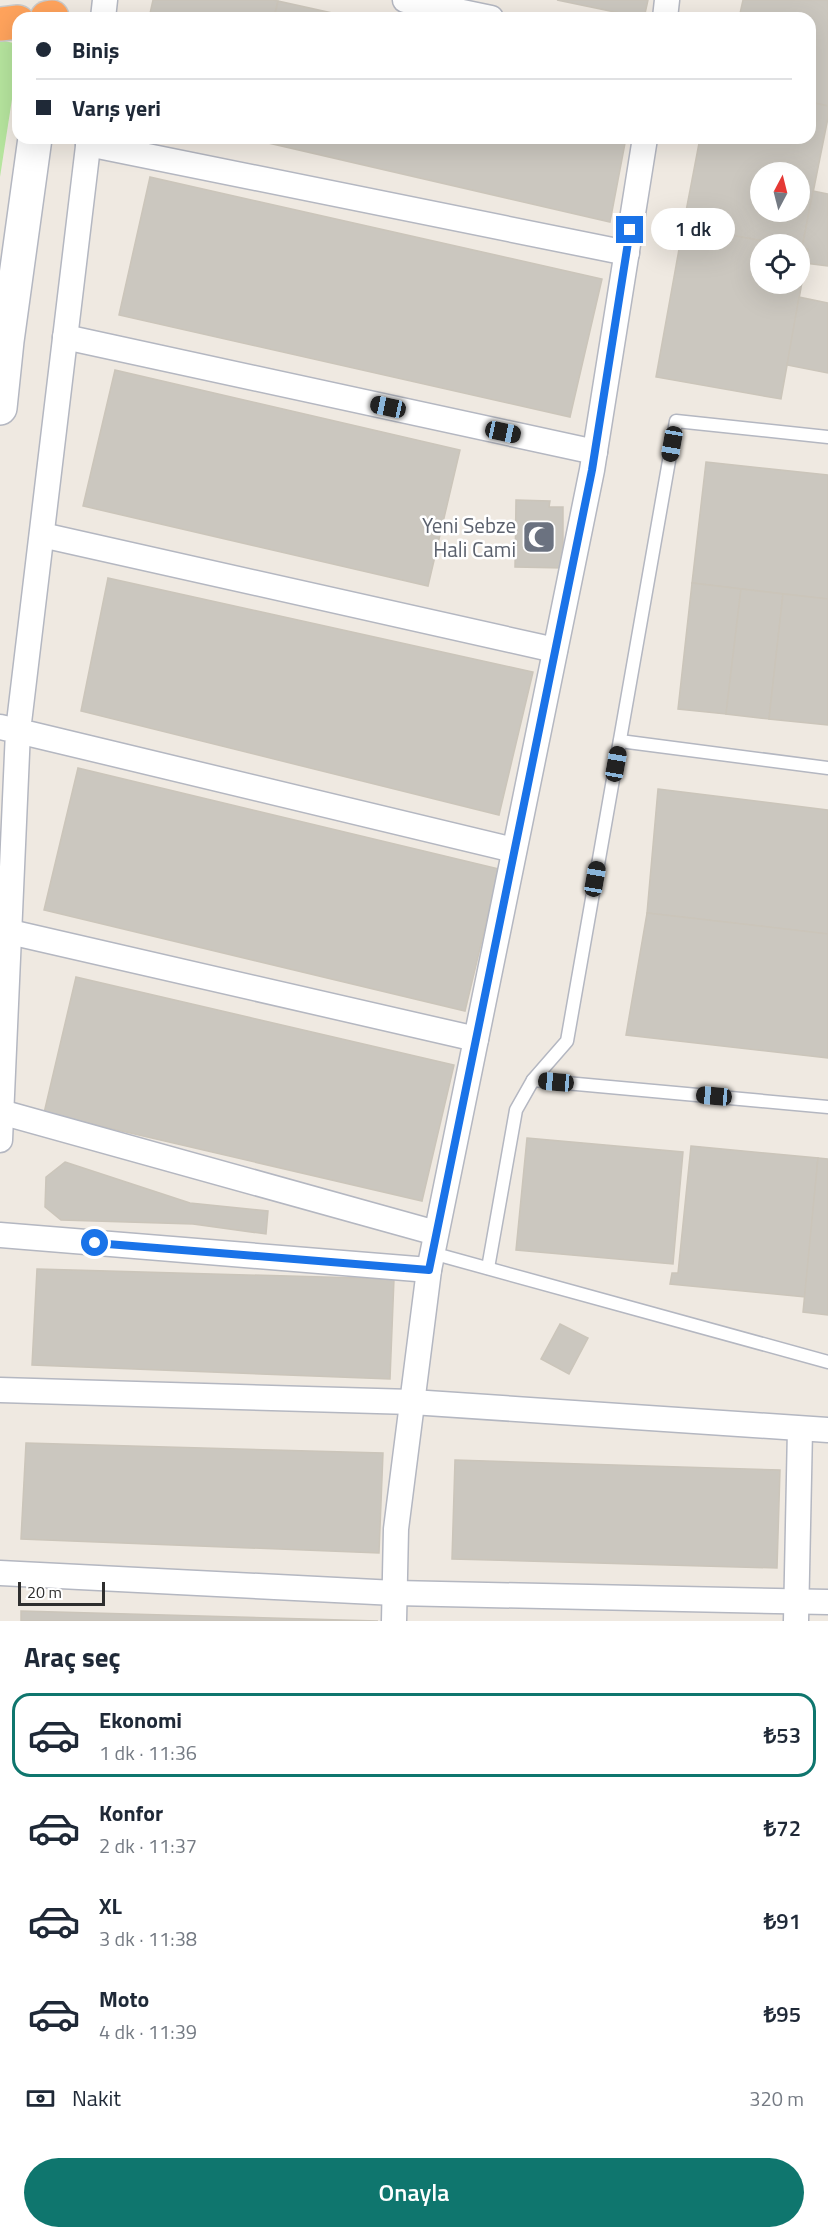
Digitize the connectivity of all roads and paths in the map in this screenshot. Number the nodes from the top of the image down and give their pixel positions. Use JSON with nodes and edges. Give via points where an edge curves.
{"nodes":[{"id":1,"x":405,"y":0,"type":"edge"},
{"id":2,"x":462,"y":12,"type":"edge"},
{"id":3,"x":34,"y":144,"type":"edge"},
{"id":4,"x":89,"y":144,"type":"edge"},
{"id":5,"x":103,"y":144,"type":"edge"},
{"id":6,"x":644,"y":144,"type":"edge"},
{"id":7,"x":627,"y":253,"type":"junction"},
{"id":8,"x":65,"y":337,"type":"junction"},
{"id":9,"x":0,"y":408,"type":"edge"},
{"id":10,"x":828,"y":437,"type":"edge"},
{"id":11,"x":595,"y":452,"type":"junction"},
{"id":12,"x":42,"y":535,"type":"junction"},
{"id":13,"x":555,"y":650,"type":"junction"},
{"id":14,"x":9,"y":729,"type":"edge"},
{"id":15,"x":620,"y":741,"type":"junction"},
{"id":16,"x":828,"y":768,"type":"edge"},
{"id":17,"x":514,"y":850,"type":"junction"},
{"id":18,"x":10,"y":932,"type":"junction"},
{"id":19,"x":476,"y":1039,"type":"junction"},
{"id":20,"x":533,"y":1080,"type":"junction"},
{"id":21,"x":828,"y":1107,"type":"edge"},
{"id":22,"x":1,"y":1112,"type":"edge"},
{"id":23,"x":0,"y":1140,"type":"edge"},
{"id":24,"x":0,"y":1235,"type":"edge"},
{"id":25,"x":432,"y":1252,"type":"junction"},
{"id":26,"x":488,"y":1268,"type":"junction"},
{"id":27,"x":828,"y":1362,"type":"edge"},
{"id":28,"x":0,"y":1390,"type":"edge"},
{"id":29,"x":412,"y":1402,"type":"junction"},
{"id":30,"x":800,"y":1429,"type":"junction"},
{"id":31,"x":828,"y":1430,"type":"edge"},
{"id":32,"x":0,"y":1573,"type":"edge"},
{"id":33,"x":395,"y":1593,"type":"junction"},
{"id":34,"x":828,"y":1602,"type":"edge"},
{"id":35,"x":797,"y":1611,"type":"edge"},
{"id":36,"x":394,"y":1621,"type":"edge"}],
"edges":[{"from":1,"to":2,"type":"street"},
{"from":3,"to":9,"type":"main road"},
{"from":4,"to":8,"type":"street"},
{"from":5,"to":7,"type":"street"},
{"from":6,"to":7,"type":"street"},
{"from":7,"to":11,"type":"street"},
{"from":8,"to":11,"type":"street"},
{"from":8,"to":12,"type":"street"},
{"from":10,"to":15,"type":"lane","via":[[676,421]]},
{"from":11,"to":13,"type":"street"},
{"from":12,"to":13,"type":"street"},
{"from":12,"to":14,"type":"street"},
{"from":13,"to":17,"type":"street"},
{"from":14,"to":17,"type":"street"},
{"from":14,"to":18,"type":"street"},
{"from":15,"to":16,"type":"lane"},
{"from":15,"to":20,"type":"lane","via":[[567,1041]]},
{"from":17,"to":19,"type":"street"},
{"from":18,"to":19,"type":"street"},
{"from":18,"to":22,"type":"street"},
{"from":19,"to":25,"type":"street"},
{"from":20,"to":21,"type":"lane"},
{"from":20,"to":26,"type":"lane","via":[[516,1110]]},
{"from":22,"to":23,"type":"street"},
{"from":22,"to":25,"type":"street"},
{"from":24,"to":25,"type":"street"},
{"from":25,"to":26,"type":"lane"},
{"from":25,"to":29,"type":"street"},
{"from":26,"to":27,"type":"lane"},
{"from":28,"to":29,"type":"street"},
{"from":29,"to":30,"type":"street"},
{"from":29,"to":33,"type":"street","via":[[396,1529]]},
{"from":30,"to":31,"type":"street"},
{"from":30,"to":35,"type":"street"},
{"from":32,"to":33,"type":"street"},
{"from":33,"to":35,"type":"street"},
{"from":33,"to":36,"type":"street"},
{"from":34,"to":35,"type":"street"}]}
